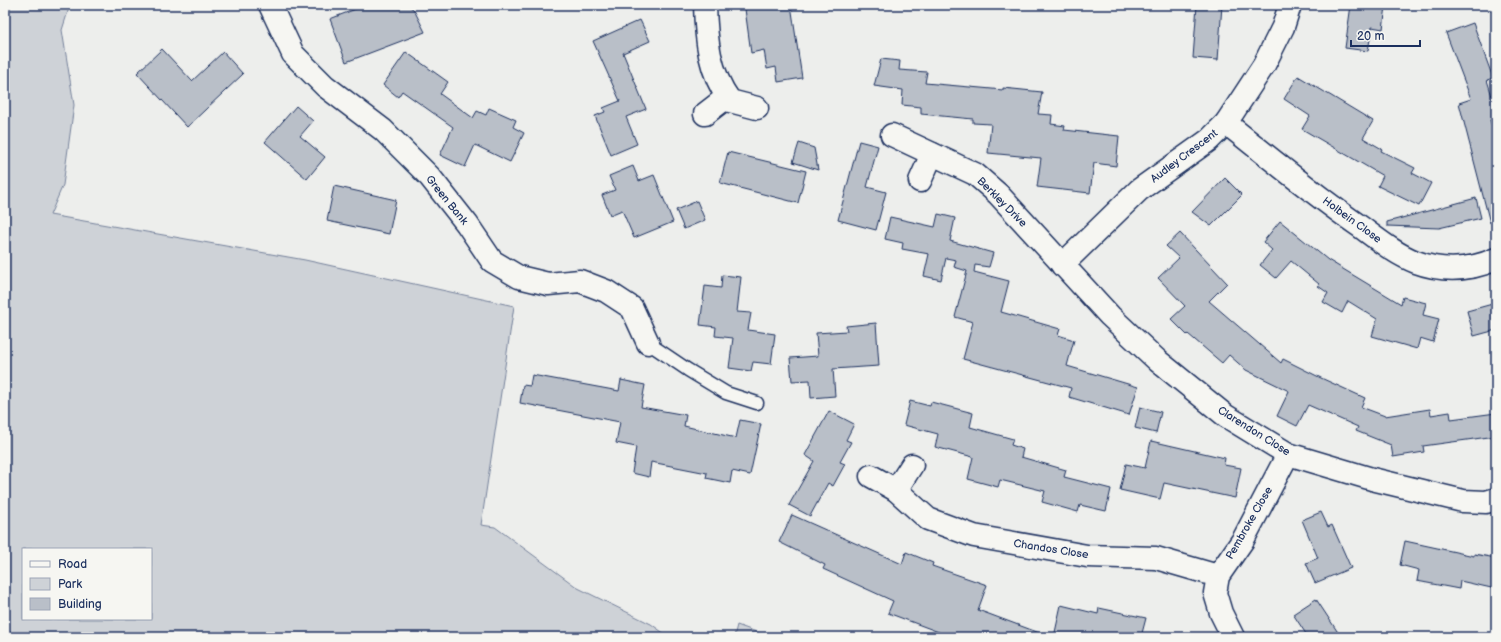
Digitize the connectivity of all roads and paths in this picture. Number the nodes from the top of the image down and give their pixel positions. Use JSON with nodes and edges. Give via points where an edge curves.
{"nodes":[{"id":1,"x":270,"y":5,"type":"edge"},
{"id":2,"x":705,"y":5,"type":"edge"},
{"id":3,"x":1290,"y":5,"type":"edge"},
{"id":4,"x":727,"y":97,"type":"junction"},
{"id":5,"x":757,"y":108,"type":"dead end"},
{"id":6,"x":705,"y":114,"type":"dead end"},
{"id":7,"x":1226,"y":123,"type":"junction"},
{"id":8,"x":892,"y":135,"type":"dead end"},
{"id":9,"x":932,"y":154,"type":"junction"},
{"id":10,"x":920,"y":181,"type":"dead end"},
{"id":11,"x":1496,"y":259,"type":"edge"},
{"id":12,"x":1062,"y":265,"type":"junction"},
{"id":13,"x":648,"y":343,"type":"joint"},
{"id":14,"x":757,"y":403,"type":"dead end"},
{"id":15,"x":1288,"y":454,"type":"junction"},
{"id":16,"x":912,"y":465,"type":"dead end"},
{"id":17,"x":871,"y":476,"type":"dead end"},
{"id":18,"x":896,"y":490,"type":"junction"},
{"id":19,"x":1496,"y":499,"type":"edge"},
{"id":20,"x":1218,"y":576,"type":"junction"},
{"id":21,"x":1233,"y":637,"type":"edge"}],
"edges":[{"from":1,"to":13,"type":"street","name":"Green Bank","via":[[294,54],[325,86],[383,130],[424,172],[467,224],[492,261],[519,277],[548,284],[580,281],[606,291],[632,308]]},
{"from":2,"to":4,"type":"street","via":[[706,39],[716,78]]},
{"from":3,"to":7,"type":"street","name":"Audley Crescent","via":[[1283,27],[1264,64]]},
{"from":4,"to":5,"type":"street","via":[[730,101]]},
{"from":4,"to":6,"type":"street"},
{"from":7,"to":11,"type":"street","name":"Holbein Close","via":[[1312,192],[1394,251],[1416,262],[1440,268],[1463,269]]},
{"from":7,"to":12,"type":"street","name":"Audley Crescent","via":[[1209,140],[1139,190]]},
{"from":8,"to":9,"type":"street","name":"Berkley Drive"},
{"from":9,"to":10,"type":"street"},
{"from":9,"to":12,"type":"street","name":"Berkley Drive","via":[[975,174],[998,194]]},
{"from":12,"to":15,"type":"street","name":"Clarendon Close","via":[[1110,316],[1158,361],[1226,416]]},
{"from":13,"to":14,"type":"lane","via":[[726,393]]},
{"from":15,"to":19,"type":"street","name":"Clarendon Close","via":[[1372,479],[1463,501],[1486,502]]},
{"from":15,"to":20,"type":"street","name":"Pembroke Close","via":[[1242,540]]},
{"from":16,"to":18,"type":"street"},
{"from":17,"to":18,"type":"street","name":"Chandos Close"},
{"from":18,"to":20,"type":"street","name":"Chandos Close","via":[[928,519],[974,536],[1087,556],[1156,558]]},
{"from":20,"to":21,"type":"street","name":"Pembroke Close","via":[[1215,593],[1221,613]]}]}
